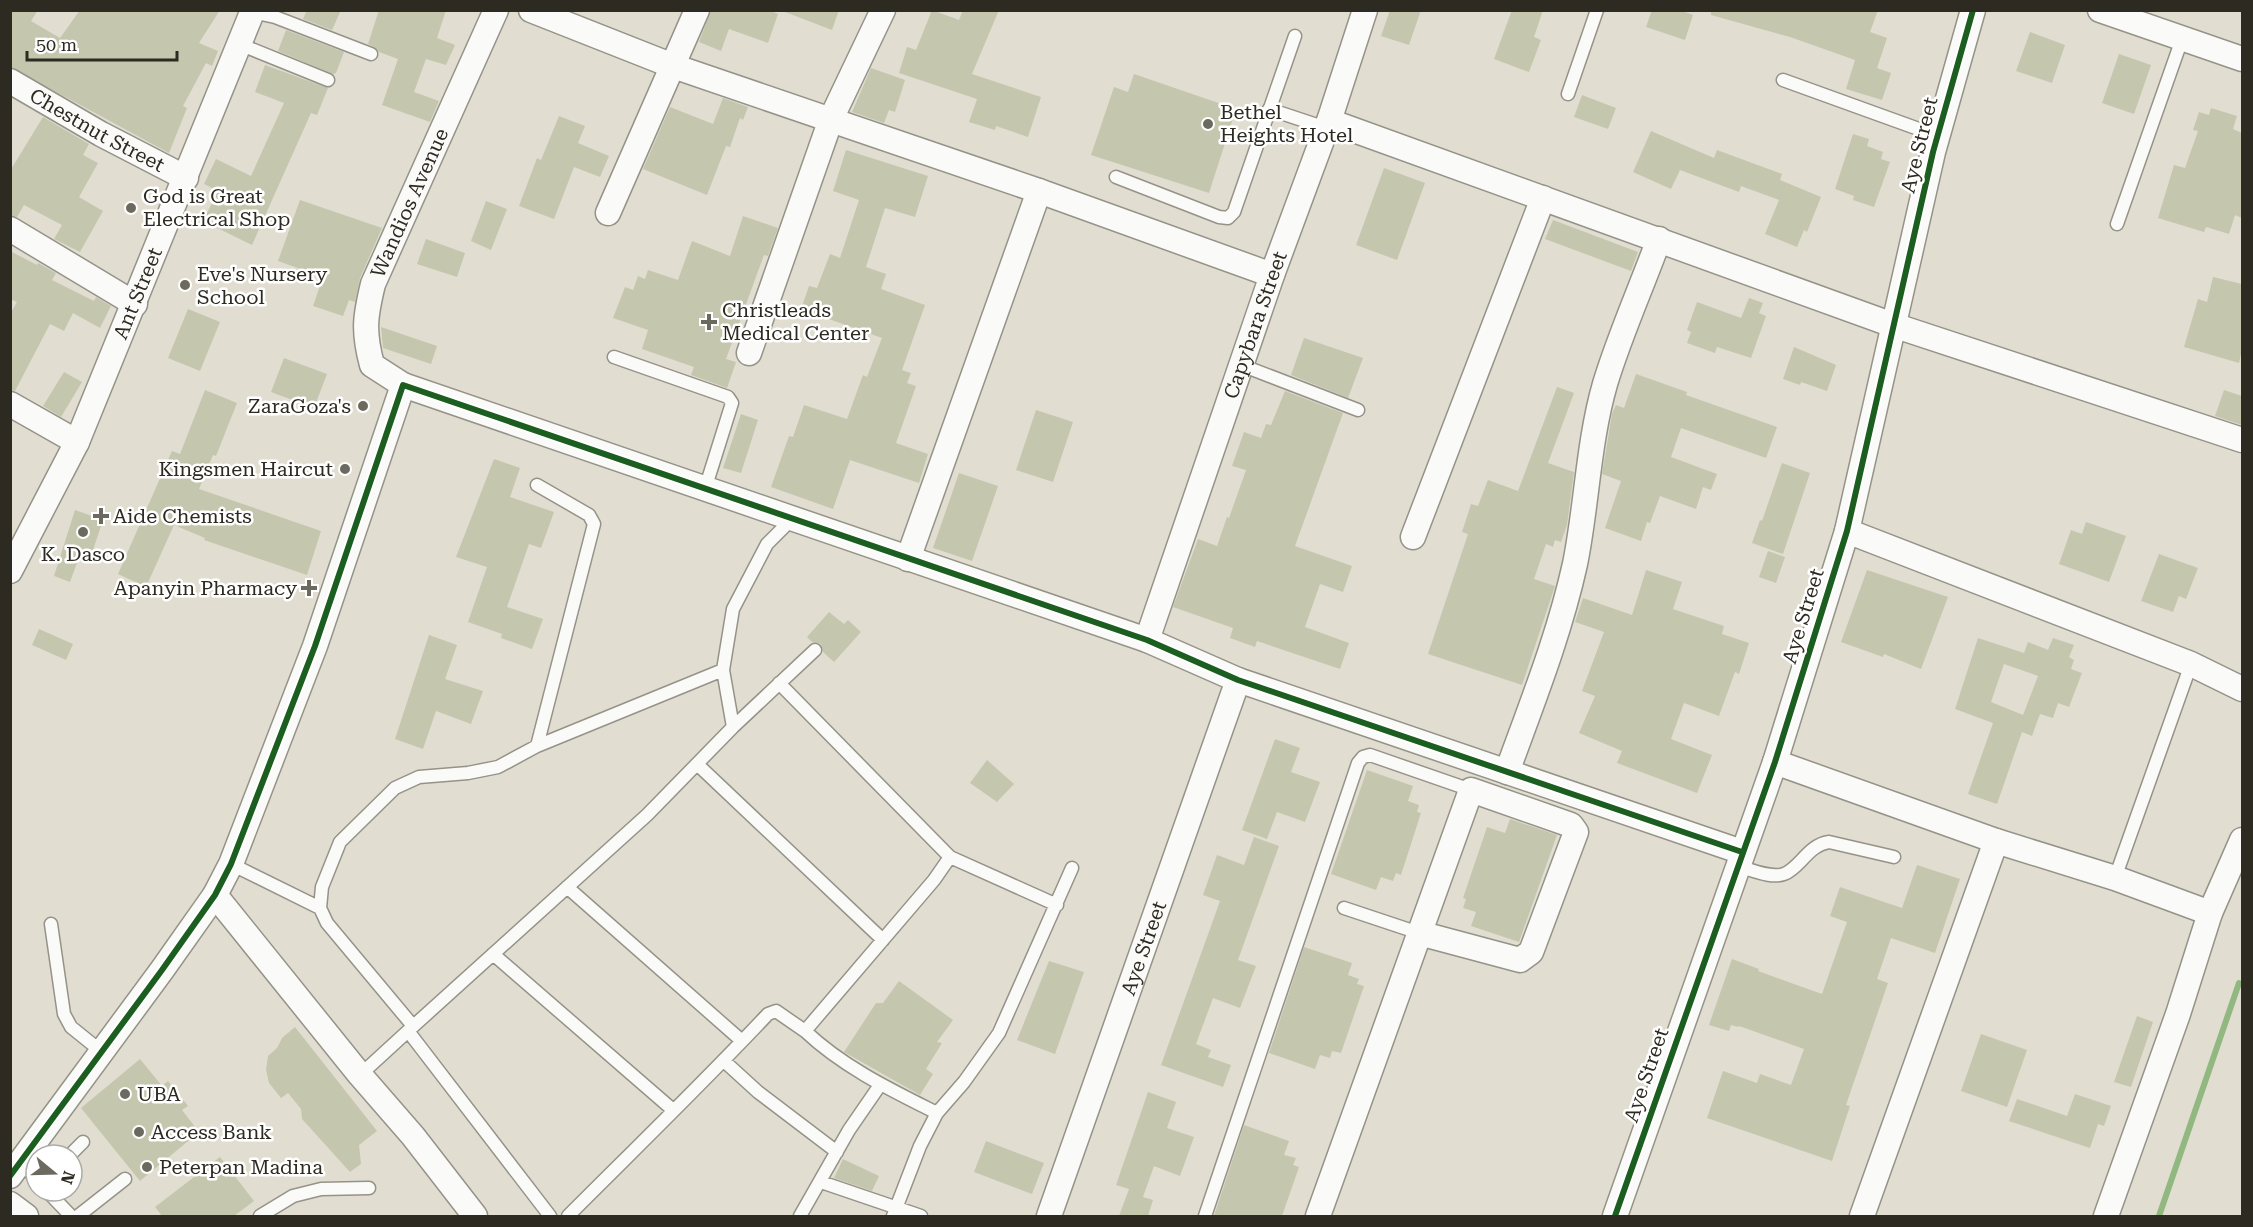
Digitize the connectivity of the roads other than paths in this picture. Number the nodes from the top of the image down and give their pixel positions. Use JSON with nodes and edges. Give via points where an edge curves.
{"nodes":[{"id":1,"x":496,"y":10,"type":"edge"},
{"id":2,"x":531,"y":10,"type":"edge"},
{"id":3,"x":697,"y":10,"type":"edge"},
{"id":4,"x":883,"y":10,"type":"edge"},
{"id":5,"x":1365,"y":10,"type":"edge"},
{"id":6,"x":1597,"y":10,"type":"edge"},
{"id":7,"x":1973,"y":10,"type":"edge"},
{"id":8,"x":2100,"y":10,"type":"edge"},
{"id":9,"x":251,"y":11,"type":"edge"},
{"id":10,"x":1294,"y":36,"type":"dead end"},
{"id":11,"x":2182,"y":39,"type":"junction"},
{"id":12,"x":239,"y":44,"type":"junction"},
{"id":13,"x":371,"y":54,"type":"dead end"},
{"id":14,"x":2242,"y":59,"type":"edge"},
{"id":15,"x":673,"y":66,"type":"junction"},
{"id":16,"x":328,"y":80,"type":"dead end"},
{"id":17,"x":1783,"y":80,"type":"dead end"},
{"id":18,"x":10,"y":81,"type":"edge"},
{"id":19,"x":1568,"y":94,"type":"dead end"},
{"id":20,"x":1269,"y":109,"type":"junction"},
{"id":21,"x":831,"y":118,"type":"junction"},
{"id":22,"x":1328,"y":125,"type":"junction"},
{"id":23,"x":1938,"y":136,"type":"junction"},
{"id":24,"x":1116,"y":177,"type":"dead end"},
{"id":25,"x":186,"y":178,"type":"junction"},
{"id":26,"x":1039,"y":191,"type":"junction"},
{"id":27,"x":1544,"y":198,"type":"junction"},
{"id":28,"x":608,"y":213,"type":"dead end"},
{"id":29,"x":2116,"y":224,"type":"dead end"},
{"id":30,"x":10,"y":229,"type":"edge"},
{"id":31,"x":1659,"y":239,"type":"junction"},
{"id":32,"x":1272,"y":275,"type":"junction"},
{"id":33,"x":135,"y":304,"type":"junction"},
{"id":34,"x":1893,"y":325,"type":"junction"},
{"id":35,"x":749,"y":353,"type":"dead end"},
{"id":36,"x":614,"y":357,"type":"dead end"},
{"id":37,"x":1241,"y":365,"type":"junction"},
{"id":38,"x":403,"y":385,"type":"junction"},
{"id":39,"x":10,"y":404,"type":"edge"},
{"id":40,"x":1358,"y":410,"type":"dead end"},
{"id":41,"x":2242,"y":440,"type":"edge"},
{"id":42,"x":77,"y":442,"type":"junction"},
{"id":43,"x":537,"y":485,"type":"dead end"},
{"id":44,"x":705,"y":489,"type":"junction"},
{"id":45,"x":792,"y":519,"type":"junction"},
{"id":46,"x":1847,"y":531,"type":"junction"},
{"id":47,"x":1413,"y":537,"type":"dead end"},
{"id":48,"x":908,"y":559,"type":"junction"},
{"id":49,"x":10,"y":571,"type":"edge"},
{"id":50,"x":1147,"y":640,"type":"junction"},
{"id":51,"x":815,"y":650,"type":"dead end"},
{"id":52,"x":2191,"y":664,"type":"junction"},
{"id":53,"x":723,"y":670,"type":"junction"},
{"id":54,"x":1238,"y":680,"type":"junction"},
{"id":55,"x":779,"y":683,"type":"junction"},
{"id":56,"x":2242,"y":689,"type":"edge"},
{"id":57,"x":734,"y":727,"type":"junction"},
{"id":58,"x":537,"y":746,"type":"junction"},
{"id":59,"x":1775,"y":762,"type":"junction"},
{"id":60,"x":698,"y":765,"type":"junction"},
{"id":61,"x":1507,"y":772,"type":"junction"},
{"id":62,"x":1471,"y":790,"type":"junction"},
{"id":63,"x":2242,"y":840,"type":"edge"},
{"id":64,"x":1996,"y":841,"type":"junction"},
{"id":65,"x":951,"y":857,"type":"junction"},
{"id":66,"x":1894,"y":857,"type":"dead end"},
{"id":67,"x":1739,"y":859,"type":"junction"},
{"id":68,"x":231,"y":864,"type":"junction"},
{"id":69,"x":1072,"y":868,"type":"dead end"},
{"id":70,"x":2115,"y":878,"type":"junction"},
{"id":71,"x":567,"y":887,"type":"junction"},
{"id":72,"x":215,"y":895,"type":"junction"},
{"id":73,"x":1057,"y":905,"type":"junction"},
{"id":74,"x":320,"y":908,"type":"junction"},
{"id":75,"x":1344,"y":908,"type":"dead end"},
{"id":76,"x":2210,"y":913,"type":"junction"},
{"id":77,"x":51,"y":924,"type":"dead end"},
{"id":78,"x":1419,"y":933,"type":"junction"},
{"id":79,"x":883,"y":940,"type":"junction"},
{"id":80,"x":493,"y":954,"type":"junction"},
{"id":81,"x":411,"y":1029,"type":"junction"},
{"id":82,"x":805,"y":1031,"type":"junction"},
{"id":83,"x":742,"y":1041,"type":"junction"},
{"id":84,"x":102,"y":1052,"type":"junction"},
{"id":85,"x":724,"y":1061,"type":"junction"},
{"id":86,"x":360,"y":1075,"type":"junction"},
{"id":87,"x":880,"y":1085,"type":"junction"},
{"id":88,"x":673,"y":1110,"type":"junction"},
{"id":89,"x":937,"y":1113,"type":"junction"},
{"id":90,"x":837,"y":1152,"type":"junction"},
{"id":91,"x":23,"y":1173,"type":"edge"},
{"id":92,"x":125,"y":1179,"type":"dead end"},
{"id":93,"x":821,"y":1182,"type":"junction"},
{"id":94,"x":369,"y":1188,"type":"dead end"},
{"id":95,"x":59,"y":1203,"type":"edge"},
{"id":96,"x":10,"y":1204,"type":"edge"},
{"id":97,"x":895,"y":1212,"type":"edge"},
{"id":98,"x":26,"y":1216,"type":"edge"},
{"id":99,"x":71,"y":1216,"type":"edge"},
{"id":100,"x":78,"y":1216,"type":"edge"},
{"id":101,"x":261,"y":1216,"type":"edge"},
{"id":102,"x":475,"y":1216,"type":"edge"},
{"id":103,"x":550,"y":1216,"type":"edge"},
{"id":104,"x":568,"y":1216,"type":"edge"},
{"id":105,"x":800,"y":1216,"type":"edge"},
{"id":106,"x":921,"y":1216,"type":"edge"},
{"id":107,"x":1049,"y":1216,"type":"edge"},
{"id":108,"x":1205,"y":1216,"type":"edge"},
{"id":109,"x":1318,"y":1216,"type":"edge"},
{"id":110,"x":1615,"y":1216,"type":"edge"},
{"id":111,"x":1862,"y":1216,"type":"edge"},
{"id":112,"x":2106,"y":1216,"type":"edge"}],
"edges":[{"from":1,"to":38,"type":"street","name":"Wandios Avenue","via":[[372,284],[365,319],[372,364]]},
{"from":2,"to":15,"type":"street"},
{"from":3,"to":15,"type":"street"},
{"from":4,"to":21,"type":"street"},
{"from":5,"to":22,"type":"street","name":"Capybara Street"},
{"from":6,"to":19,"type":"lane"},
{"from":7,"to":23,"type":"street","name":"Aye Street"},
{"from":8,"to":11,"type":"street"},
{"from":9,"to":12,"type":"street","name":"Ant Street"},
{"from":9,"to":13,"type":"lane"},
{"from":10,"to":20,"type":"lane"},
{"from":11,"to":14,"type":"street"},
{"from":11,"to":29,"type":"lane"},
{"from":12,"to":16,"type":"lane"},
{"from":12,"to":25,"type":"street","name":"Ant Street"},
{"from":15,"to":21,"type":"street"},
{"from":15,"to":28,"type":"street"},
{"from":17,"to":23,"type":"lane"},
{"from":18,"to":25,"type":"street","name":"Chestnut Street"},
{"from":20,"to":22,"type":"lane"},
{"from":20,"to":24,"type":"lane","via":[[1234,212],[1228,218]]},
{"from":21,"to":26,"type":"street"},
{"from":21,"to":35,"type":"street"},
{"from":22,"to":27,"type":"street"},
{"from":22,"to":32,"type":"street","name":"Capybara Street"},
{"from":23,"to":34,"type":"street","name":"Aye Street"},
{"from":25,"to":33,"type":"street","name":"Ant Street"},
{"from":26,"to":32,"type":"street"},
{"from":26,"to":48,"type":"street"},
{"from":27,"to":31,"type":"street"},
{"from":27,"to":47,"type":"street"},
{"from":30,"to":33,"type":"street"},
{"from":31,"to":34,"type":"street"},
{"from":31,"to":61,"type":"street","via":[[1605,384],[1577,553],[1557,635]]},
{"from":32,"to":37,"type":"street","name":"Capybara Street"},
{"from":33,"to":42,"type":"street","name":"Ant Street"},
{"from":34,"to":41,"type":"street"},
{"from":34,"to":46,"type":"street","name":"Aye Street"},
{"from":36,"to":44,"type":"lane","via":[[728,397],[732,404]]},
{"from":37,"to":40,"type":"lane"},
{"from":37,"to":50,"type":"street","name":"Capybara Street"},
{"from":38,"to":44,"type":"street","name":"Wandios Avenue"},
{"from":38,"to":68,"type":"street","via":[[315,646]]},
{"from":39,"to":42,"type":"street"},
{"from":42,"to":49,"type":"street","name":"Ant Street"},
{"from":43,"to":58,"type":"lane","via":[[589,515],[594,524]]},
{"from":44,"to":45,"type":"street","name":"Wandios Avenue"},
{"from":45,"to":48,"type":"street","name":"Wandios Avenue"},
{"from":45,"to":53,"type":"lane","via":[[767,544],[733,609]]},
{"from":46,"to":52,"type":"street"},
{"from":46,"to":59,"type":"street","name":"Aye Street"},
{"from":48,"to":50,"type":"street","name":"Wandios Avenue"},
{"from":50,"to":54,"type":"street","name":"Wandios Avenue"},
{"from":51,"to":55,"type":"lane"},
{"from":52,"to":56,"type":"street"},
{"from":52,"to":70,"type":"lane"},
{"from":53,"to":57,"type":"lane"},
{"from":53,"to":58,"type":"lane"},
{"from":54,"to":61,"type":"street","name":"Wandios Avenue"},
{"from":54,"to":107,"type":"street","name":"Aye Street"},
{"from":55,"to":57,"type":"lane"},
{"from":55,"to":65,"type":"lane"},
{"from":57,"to":60,"type":"lane"},
{"from":58,"to":74,"type":"lane","via":[[498,767],[419,777],[395,788],[340,842],[322,887]]},
{"from":59,"to":64,"type":"street"},
{"from":59,"to":67,"type":"street","name":"Aye Street"},
{"from":60,"to":71,"type":"lane"},
{"from":60,"to":79,"type":"lane"},
{"from":61,"to":67,"type":"street","name":"Wandios Avenue"},
{"from":62,"to":78,"type":"street"},
{"from":62,"to":78,"type":"street","via":[[1570,825],[1576,832],[1531,952],[1520,960]]},
{"from":62,"to":108,"type":"lane","via":[[1370,755],[1358,763]]},
{"from":63,"to":76,"type":"street"},
{"from":64,"to":70,"type":"street"},
{"from":64,"to":111,"type":"street"},
{"from":65,"to":73,"type":"lane"},
{"from":65,"to":79,"type":"lane"},
{"from":66,"to":67,"type":"lane","via":[[1820,843],[1784,874],[1773,875]]},
{"from":67,"to":110,"type":"street","name":"Aye Street"},
{"from":68,"to":72,"type":"street"},
{"from":68,"to":74,"type":"lane"},
{"from":69,"to":73,"type":"lane"},
{"from":70,"to":76,"type":"street"},
{"from":71,"to":80,"type":"lane"},
{"from":71,"to":83,"type":"lane"},
{"from":72,"to":84,"type":"street"},
{"from":72,"to":86,"type":"street"},
{"from":73,"to":89,"type":"lane","via":[[999,1033]]},
{"from":74,"to":81,"type":"lane"},
{"from":75,"to":78,"type":"lane"},
{"from":76,"to":112,"type":"street"},
{"from":77,"to":84,"type":"lane","via":[[64,1014],[71,1027]]},
{"from":78,"to":109,"type":"street"},
{"from":79,"to":82,"type":"lane"},
{"from":80,"to":81,"type":"lane"},
{"from":80,"to":88,"type":"lane"},
{"from":81,"to":86,"type":"lane"},
{"from":81,"to":103,"type":"lane"},
{"from":82,"to":83,"type":"lane","via":[[776,1011],[768,1014]]},
{"from":82,"to":87,"type":"lane"},
{"from":83,"to":85,"type":"lane"},
{"from":84,"to":91,"type":"street"},
{"from":85,"to":88,"type":"lane"},
{"from":85,"to":90,"type":"lane"},
{"from":86,"to":102,"type":"street"},
{"from":87,"to":89,"type":"lane"},
{"from":87,"to":90,"type":"lane"},
{"from":88,"to":104,"type":"lane"},
{"from":89,"to":97,"type":"lane"},
{"from":90,"to":93,"type":"lane"},
{"from":92,"to":100,"type":"lane"},
{"from":93,"to":97,"type":"lane"},
{"from":93,"to":105,"type":"lane"},
{"from":94,"to":101,"type":"lane","via":[[321,1189],[293,1196]]},
{"from":95,"to":99,"type":"lane"},
{"from":96,"to":98,"type":"street"},
{"from":97,"to":106,"type":"lane"}]}
